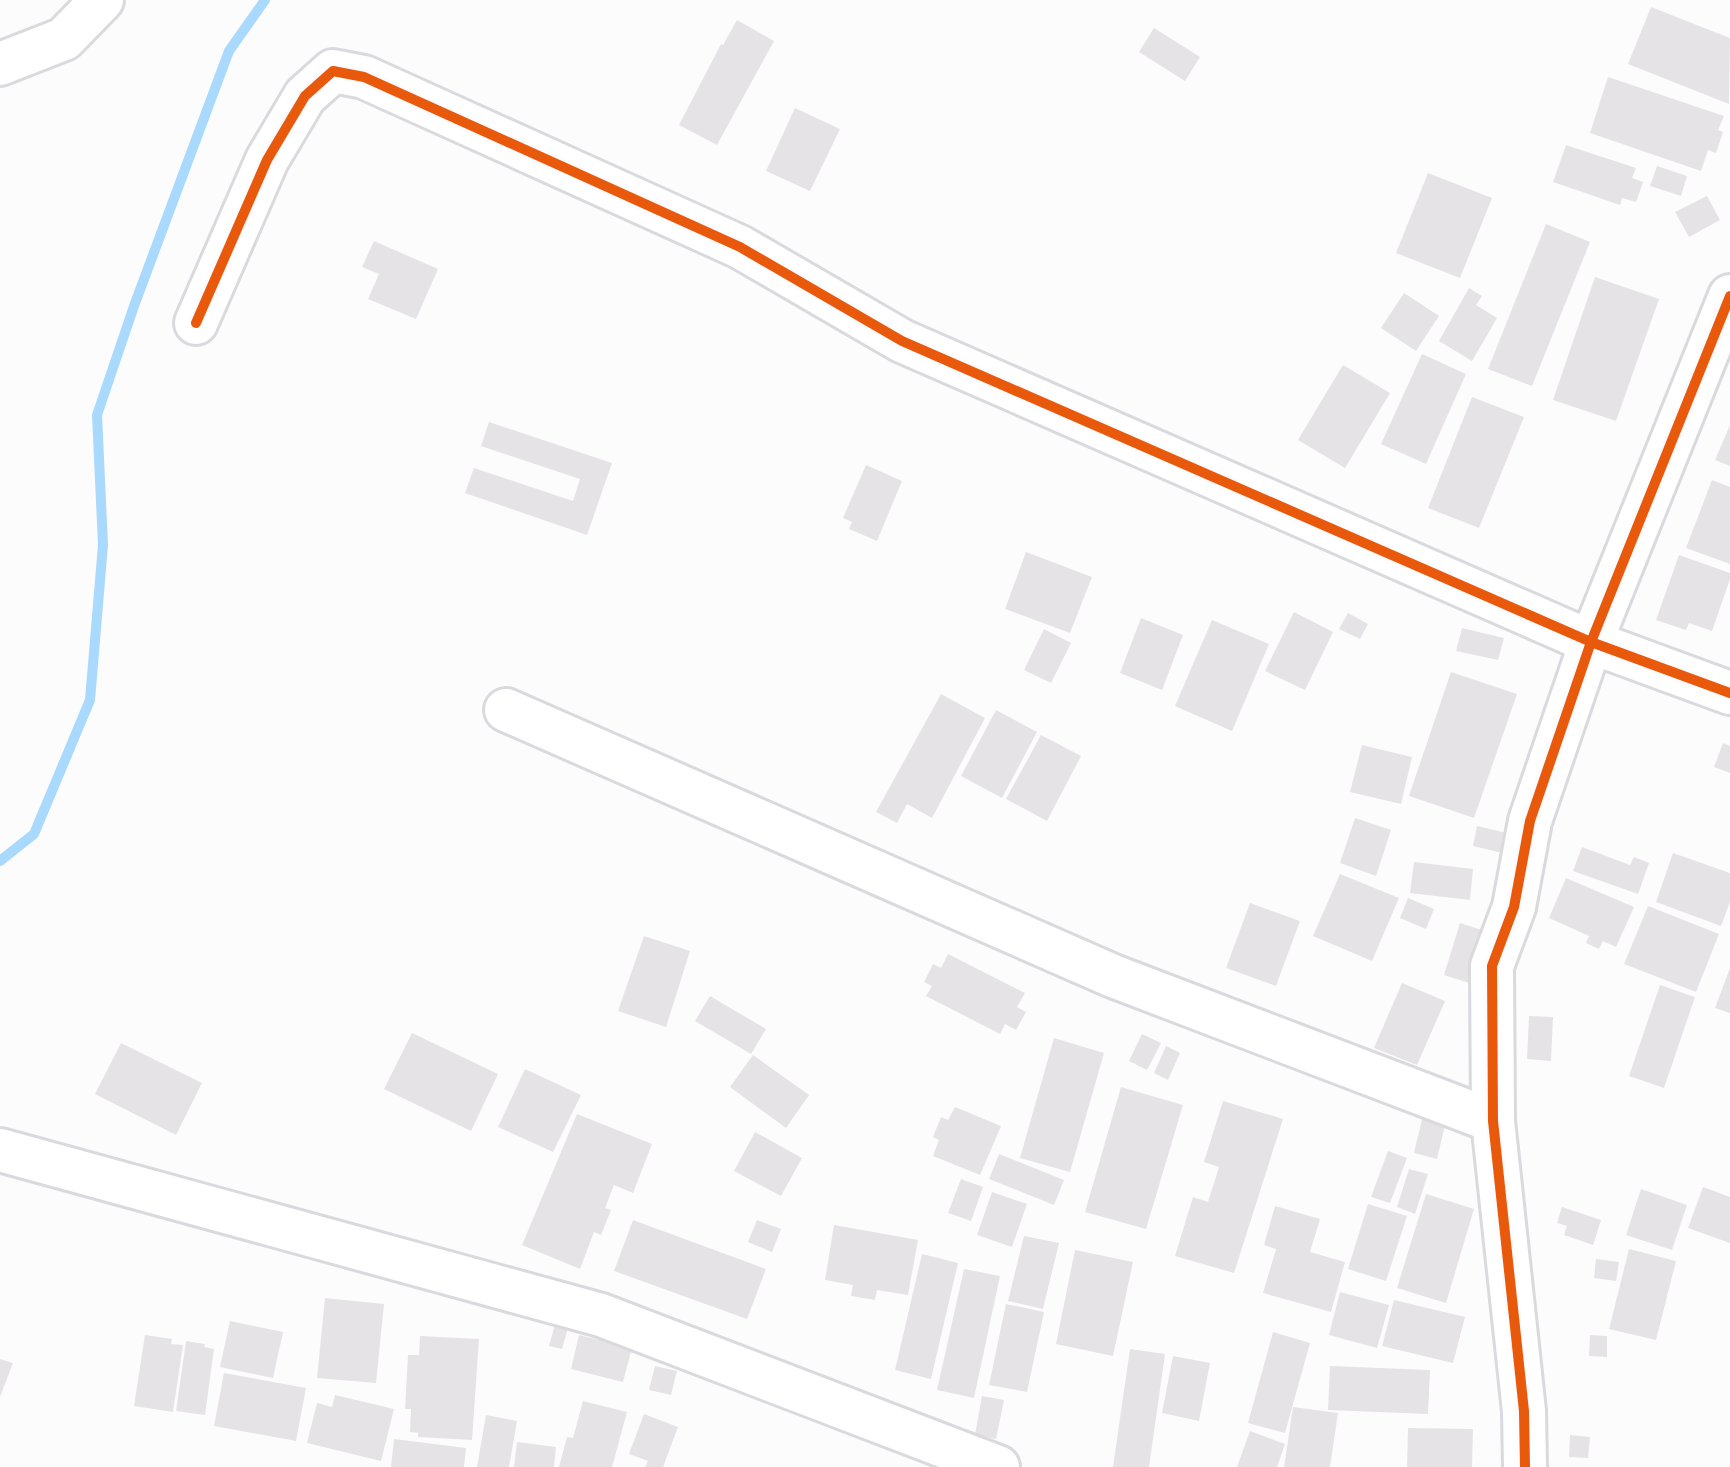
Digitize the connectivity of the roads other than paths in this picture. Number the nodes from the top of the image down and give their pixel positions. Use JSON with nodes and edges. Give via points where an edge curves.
{"nodes":[{"id":1,"x":102,"y":0,"type":"edge"},
{"id":2,"x":0,"y":64,"type":"edge"},
{"id":3,"x":1730,"y":296,"type":"edge"},
{"id":4,"x":196,"y":323,"type":"dead end"},
{"id":5,"x":1591,"y":642,"type":"junction"},
{"id":6,"x":1730,"y":693,"type":"edge"},
{"id":7,"x":506,"y":710,"type":"dead end"},
{"id":8,"x":1493,"y":1122,"type":"junction"},
{"id":9,"x":0,"y":1150,"type":"edge"},
{"id":10,"x":998,"y":1467,"type":"edge"},
{"id":11,"x":1525,"y":1467,"type":"edge"}],
"edges":[{"from":1,"to":2,"type":"street","via":[[64,39]]},
{"from":3,"to":5,"type":"street"},
{"from":4,"to":5,"type":"street","via":[[268,160],[305,96],[334,71],[364,77],[740,247],[902,341]]},
{"from":5,"to":6,"type":"street"},
{"from":5,"to":8,"type":"street","via":[[1530,821],[1514,907],[1492,966]]},
{"from":7,"to":8,"type":"street","via":[[1113,976]]},
{"from":8,"to":11,"type":"street"},
{"from":9,"to":10,"type":"street","via":[[601,1315]]}]}
